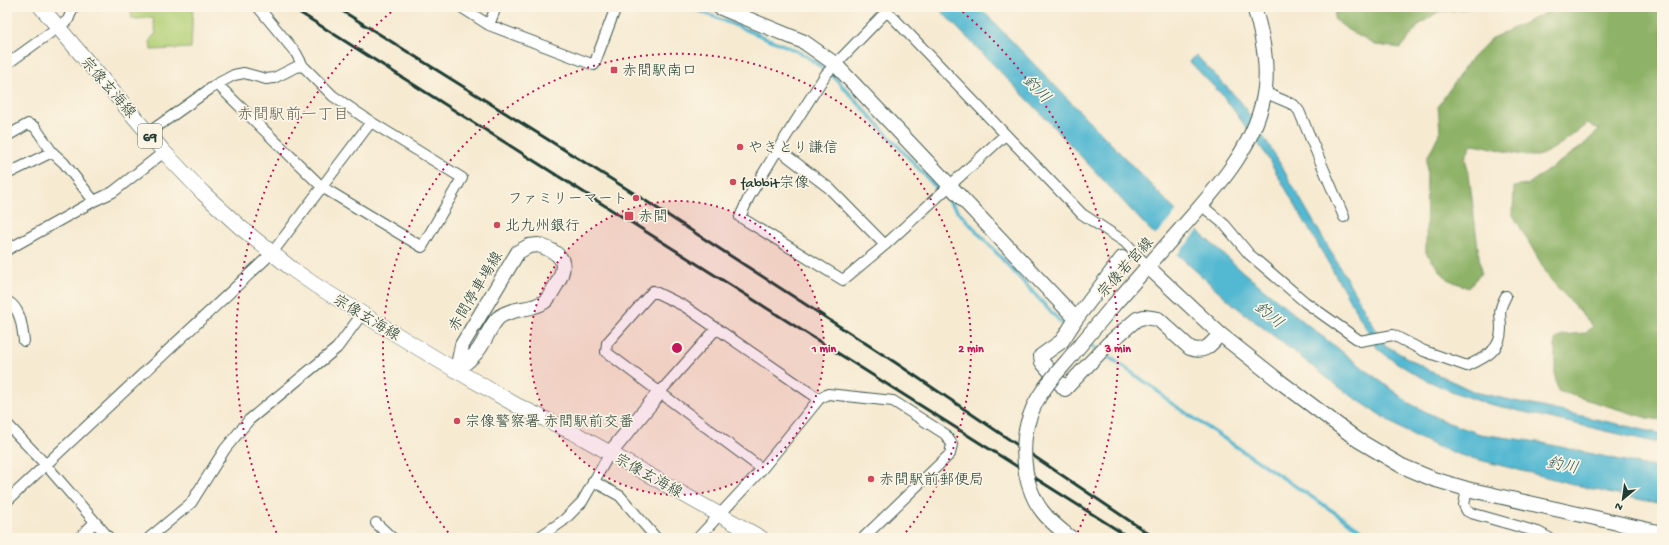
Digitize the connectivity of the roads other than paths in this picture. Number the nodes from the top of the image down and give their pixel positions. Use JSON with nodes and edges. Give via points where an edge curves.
{"nodes":[{"id":1,"x":41,"y":7,"type":"edge"},
{"id":2,"x":73,"y":7,"type":"edge"},
{"id":3,"x":258,"y":7,"type":"edge"},
{"id":4,"x":461,"y":7,"type":"edge"},
{"id":5,"x":496,"y":7,"type":"edge"},
{"id":6,"x":616,"y":7,"type":"edge"},
{"id":7,"x":719,"y":7,"type":"edge"},
{"id":8,"x":1254,"y":7,"type":"edge"},
{"id":9,"x":885,"y":9,"type":"edge"},
{"id":10,"x":490,"y":25,"type":"junction"},
{"id":11,"x":58,"y":27,"type":"junction"},
{"id":12,"x":7,"y":64,"type":"edge"},
{"id":13,"x":835,"y":64,"type":"junction"},
{"id":14,"x":303,"y":66,"type":"junction"},
{"id":15,"x":217,"y":84,"type":"junction"},
{"id":16,"x":1264,"y":92,"type":"junction"},
{"id":17,"x":371,"y":122,"type":"junction"},
{"id":18,"x":148,"y":133,"type":"junction"},
{"id":19,"x":1005,"y":135,"type":"junction"},
{"id":20,"x":7,"y":136,"type":"edge"},
{"id":21,"x":778,"y":149,"type":"junction"},
{"id":22,"x":52,"y":152,"type":"junction"},
{"id":23,"x":164,"y":152,"type":"junction"},
{"id":24,"x":7,"y":174,"type":"edge"},
{"id":25,"x":950,"y":185,"type":"junction"},
{"id":26,"x":322,"y":187,"type":"junction"},
{"id":27,"x":94,"y":201,"type":"junction"},
{"id":28,"x":1200,"y":207,"type":"junction"},
{"id":29,"x":1344,"y":217,"type":"dead end"},
{"id":30,"x":885,"y":245,"type":"junction"},
{"id":31,"x":7,"y":250,"type":"edge"},
{"id":32,"x":272,"y":253,"type":"junction"},
{"id":33,"x":1122,"y":258,"type":"dead end"},
{"id":34,"x":1152,"y":262,"type":"junction"},
{"id":35,"x":1506,"y":296,"type":"dead end"},
{"id":36,"x":7,"y":301,"type":"edge"},
{"id":37,"x":362,"y":314,"type":"junction"},
{"id":38,"x":1076,"y":320,"type":"junction"},
{"id":39,"x":717,"y":328,"type":"junction"},
{"id":40,"x":1220,"y":334,"type":"junction"},
{"id":41,"x":24,"y":341,"type":"dead end"},
{"id":42,"x":457,"y":370,"type":"junction"},
{"id":43,"x":660,"y":392,"type":"junction"},
{"id":44,"x":819,"y":400,"type":"junction"},
{"id":45,"x":7,"y":424,"type":"edge"},
{"id":46,"x":610,"y":453,"type":"junction"},
{"id":47,"x":46,"y":465,"type":"junction"},
{"id":48,"x":762,"y":469,"type":"junction"},
{"id":49,"x":593,"y":482,"type":"junction"},
{"id":50,"x":1467,"y":489,"type":"junction"},
{"id":51,"x":7,"y":501,"type":"edge"},
{"id":52,"x":719,"y":514,"type":"junction"},
{"id":53,"x":95,"y":522,"type":"junction"},
{"id":54,"x":376,"y":523,"type":"dead end"},
{"id":55,"x":1662,"y":533,"type":"edge"},
{"id":56,"x":79,"y":538,"type":"edge"},
{"id":57,"x":109,"y":538,"type":"edge"},
{"id":58,"x":149,"y":538,"type":"edge"},
{"id":59,"x":392,"y":538,"type":"edge"},
{"id":60,"x":538,"y":538,"type":"edge"},
{"id":61,"x":656,"y":538,"type":"edge"},
{"id":62,"x":698,"y":538,"type":"edge"},
{"id":63,"x":762,"y":538,"type":"edge"},
{"id":64,"x":863,"y":538,"type":"edge"},
{"id":65,"x":1071,"y":538,"type":"edge"},
{"id":66,"x":1549,"y":538,"type":"edge"}],
"edges":[{"from":1,"to":11,"type":"main road","name":"宗像玄海線","number":"69"},
{"from":2,"to":11,"type":"street","via":[[68,20]]},
{"from":3,"to":14,"type":"street","via":[[296,52]]},
{"from":4,"to":10,"type":"street"},
{"from":5,"to":10,"type":"street"},
{"from":6,"to":10,"type":"street","via":[[594,65]]},
{"from":7,"to":13,"type":"street","via":[[804,42]]},
{"from":8,"to":16,"type":"street","name":"宗像若宮線","via":[[1265,61]]},
{"from":9,"to":13,"type":"street"},
{"from":9,"to":19,"type":"street"},
{"from":11,"to":12,"type":"street"},
{"from":11,"to":18,"type":"main road","name":"宗像玄海線","number":"69"},
{"from":13,"to":21,"type":"street"},
{"from":13,"to":25,"type":"street"},
{"from":14,"to":15,"type":"street","via":[[274,78],[266,79],[244,73]]},
{"from":14,"to":17,"type":"street","via":[[333,96]]},
{"from":15,"to":18,"type":"street"},
{"from":15,"to":26,"type":"street"},
{"from":16,"to":28,"type":"street","name":"宗像若宮線","via":[[1258,120],[1251,135]]},
{"from":16,"to":29,"type":"street","via":[[1294,105],[1299,111]]},
{"from":17,"to":26,"type":"street"},
{"from":17,"to":26,"type":"street","via":[[462,178],[422,247]]},
{"from":18,"to":23,"type":"main road","name":"宗像玄海線","number":"69"},
{"from":19,"to":25,"type":"street"},
{"from":19,"to":34,"type":"street","via":[[1082,214]]},
{"from":20,"to":22,"type":"street","via":[[28,124],[35,127]]},
{"from":21,"to":30,"type":"street","via":[[829,188]]},
{"from":21,"to":30,"type":"street","via":[[740,217],[843,280]]},
{"from":22,"to":24,"type":"street"},
{"from":22,"to":27,"type":"street"},
{"from":23,"to":27,"type":"street","via":[[113,192]]},
{"from":23,"to":32,"type":"main road","name":"宗像玄海線","number":"69","via":[[240,228]]},
{"from":25,"to":30,"type":"street"},
{"from":25,"to":38,"type":"street"},
{"from":26,"to":32,"type":"street"},
{"from":27,"to":31,"type":"street"},
{"from":28,"to":34,"type":"street","name":"宗像若宮線"},
{"from":28,"to":35,"type":"street","via":[[1225,225],[1249,254],[1305,302],[1360,341],[1393,335],[1424,351],[1467,366],[1494,350],[1501,330],[1500,307]]},
{"from":32,"to":37,"type":"main road","name":"宗像玄海線","number":"69","via":[[315,285]]},
{"from":32,"to":47,"type":"street"},
{"from":33,"to":38,"type":"street"},
{"from":34,"to":40,"type":"street"},
{"from":34,"to":65,"type":"street","name":"宗像若宮線","bridge":true,"via":[[1042,392],[1030,414],[1024,449],[1028,481],[1041,510]]},
{"from":36,"to":41,"type":"street","via":[[13,304],[19,314]]},
{"from":37,"to":42,"type":"main road","name":"宗像玄海線","number":"69"},
{"from":37,"to":58,"type":"street","via":[[337,348],[249,420],[225,449],[191,503]]},
{"from":38,"to":40,"type":"street","via":[[1062,341],[1041,356],[1042,362],[1065,389],[1108,344],[1137,319],[1158,319],[1195,350],[1202,351],[1208,348]]},
{"from":39,"to":43,"type":"street"},
{"from":39,"to":43,"type":"street","via":[[684,306],[652,292],[607,343],[606,352]]},
{"from":39,"to":44,"type":"street"},
{"from":40,"to":50,"type":"street","via":[[1358,440],[1402,466]]},
{"from":42,"to":42,"type":"street","name":"赤間停車場線","via":[[462,345],[518,252],[529,246],[538,245],[554,251],[563,261],[563,270],[545,301],[537,306],[499,317],[476,354]]},
{"from":42,"to":46,"type":"main road","name":"宗像玄海線","number":"69","via":[[516,405]]},
{"from":43,"to":46,"type":"street"},
{"from":43,"to":48,"type":"street"},
{"from":44,"to":48,"type":"street"},
{"from":44,"to":64,"type":"street","via":[[828,394],[893,401],[945,434],[952,444],[950,454]]},
{"from":45,"to":47,"type":"street"},
{"from":46,"to":49,"type":"street"},
{"from":46,"to":52,"type":"main road","name":"宗像玄海線","number":"69"},
{"from":47,"to":51,"type":"street"},
{"from":47,"to":53,"type":"street"},
{"from":48,"to":52,"type":"street"},
{"from":49,"to":60,"type":"street","via":[[582,502],[563,521]]},
{"from":49,"to":61,"type":"street","via":[[620,496]]},
{"from":50,"to":55,"type":"street"},
{"from":50,"to":66,"type":"street","via":[[1464,505],[1467,511],[1538,532]]},
{"from":52,"to":62,"type":"street"},
{"from":52,"to":63,"type":"main road","name":"宗像玄海線","number":"69"},
{"from":53,"to":56,"type":"street"},
{"from":53,"to":57,"type":"street"},
{"from":54,"to":59,"type":"street"}]}
